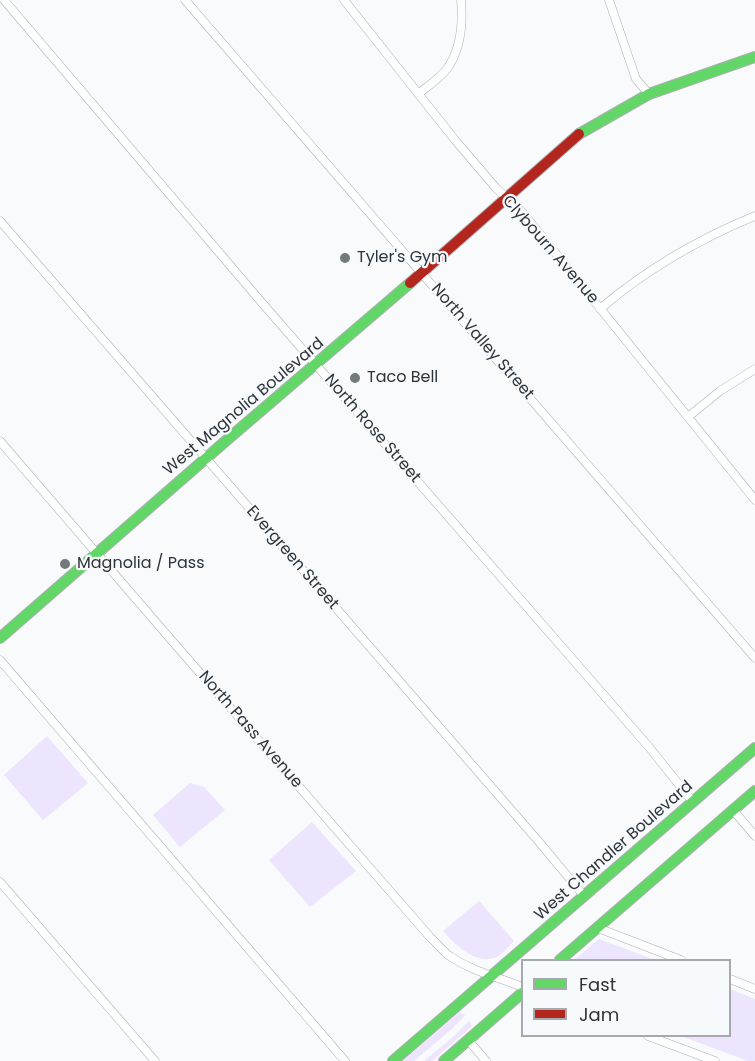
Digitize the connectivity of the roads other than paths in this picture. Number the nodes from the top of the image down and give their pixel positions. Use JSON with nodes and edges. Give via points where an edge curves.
{"nodes":[{"id":1,"x":4,"y":0,"type":"edge"},
{"id":2,"x":185,"y":0,"type":"edge"},
{"id":3,"x":344,"y":0,"type":"edge"},
{"id":4,"x":461,"y":0,"type":"edge"},
{"id":5,"x":609,"y":0,"type":"edge"},
{"id":6,"x":755,"y":57,"type":"edge"},
{"id":7,"x":418,"y":94,"type":"junction"},
{"id":8,"x":649,"y":94,"type":"junction"},
{"id":9,"x":507,"y":198,"type":"junction"},
{"id":10,"x":755,"y":216,"type":"edge"},
{"id":11,"x":0,"y":221,"type":"edge"},
{"id":12,"x":422,"y":273,"type":"junction"},
{"id":13,"x":600,"y":309,"type":"junction"},
{"id":14,"x":316,"y":365,"type":"junction"},
{"id":15,"x":755,"y":369,"type":"edge"},
{"id":16,"x":688,"y":417,"type":"junction"},
{"id":17,"x":0,"y":441,"type":"edge"},
{"id":18,"x":206,"y":458,"type":"junction"},
{"id":19,"x":755,"y":500,"type":"edge"},
{"id":20,"x":96,"y":554,"type":"junction"},
{"id":21,"x":0,"y":638,"type":"edge"},
{"id":22,"x":755,"y":658,"type":"edge"},
{"id":23,"x":0,"y":660,"type":"edge"},
{"id":24,"x":755,"y":748,"type":"edge"},
{"id":25,"x":755,"y":791,"type":"edge"},
{"id":26,"x":693,"y":802,"type":"junction"},
{"id":27,"x":733,"y":810,"type":"junction"},
{"id":28,"x":755,"y":836,"type":"edge"},
{"id":29,"x":0,"y":882,"type":"edge"},
{"id":30,"x":584,"y":896,"type":"junction"},
{"id":31,"x":598,"y":928,"type":"junction"},
{"id":32,"x":561,"y":959,"type":"edge"},
{"id":33,"x":678,"y":959,"type":"edge"},
{"id":34,"x":492,"y":976,"type":"junction"},
{"id":35,"x":731,"y":980,"type":"edge"},
{"id":36,"x":521,"y":987,"type":"edge"},
{"id":37,"x":755,"y":989,"type":"edge"},
{"id":38,"x":521,"y":994,"type":"edge"},
{"id":39,"x":653,"y":1037,"type":"edge"},
{"id":40,"x":468,"y":1040,"type":"junction"},
{"id":41,"x":155,"y":1061,"type":"edge"},
{"id":42,"x":345,"y":1061,"type":"edge"},
{"id":43,"x":393,"y":1061,"type":"edge"},
{"id":44,"x":444,"y":1061,"type":"edge"},
{"id":45,"x":486,"y":1061,"type":"edge"},
{"id":46,"x":715,"y":1061,"type":"edge"}],
"edges":[{"from":1,"to":14,"type":"street","name":"North Rose Street"},
{"from":2,"to":12,"type":"street","name":"North Valley Street"},
{"from":3,"to":7,"type":"street","name":"Clybourn Avenue"},
{"from":4,"to":7,"type":"street","via":[[463,21],[454,54],[447,68]]},
{"from":5,"to":8,"type":"street","via":[[636,79]]},
{"from":6,"to":8,"type":"main road","name":"West Magnolia Boulevard"},
{"from":7,"to":9,"type":"street","name":"Clybourn Avenue"},
{"from":8,"to":9,"type":"main road","name":"West Magnolia Boulevard","via":[[578,134]]},
{"from":9,"to":12,"type":"main road","name":"West Magnolia Boulevard"},
{"from":9,"to":13,"type":"street","name":"Clybourn Avenue"},
{"from":10,"to":13,"type":"street","via":[[687,247]]},
{"from":11,"to":18,"type":"street","name":"Evergreen Street"},
{"from":12,"to":14,"type":"main road","name":"West Magnolia Boulevard"},
{"from":12,"to":22,"type":"street","name":"North Valley Street"},
{"from":13,"to":16,"type":"street","name":"Clybourn Avenue"},
{"from":14,"to":18,"type":"main road","name":"West Magnolia Boulevard"},
{"from":14,"to":26,"type":"street","name":"North Rose Street"},
{"from":15,"to":16,"type":"street"},
{"from":16,"to":19,"type":"street","name":"Clybourn Avenue"},
{"from":17,"to":20,"type":"street","name":"North Pass Avenue"},
{"from":18,"to":20,"type":"main road","name":"West Magnolia Boulevard"},
{"from":18,"to":30,"type":"street","name":"Evergreen Street"},
{"from":20,"to":21,"type":"main road","name":"West Magnolia Boulevard"},
{"from":20,"to":34,"type":"street","name":"North Pass Avenue","via":[[430,937],[449,956]]},
{"from":23,"to":42,"type":"street"},
{"from":24,"to":26,"type":"main road","name":"West Chandler Boulevard"},
{"from":25,"to":27,"type":"main road"},
{"from":26,"to":30,"type":"main road","name":"West Chandler Boulevard"},
{"from":27,"to":28,"type":"street"},
{"from":27,"to":31,"type":"main road"},
{"from":29,"to":41,"type":"street"},
{"from":30,"to":34,"type":"main road","name":"West Chandler Boulevard"},
{"from":31,"to":32,"type":"main road"},
{"from":31,"to":33,"type":"street"},
{"from":34,"to":36,"type":"street","name":"North Pass Avenue"},
{"from":34,"to":43,"type":"main road","name":"West Chandler Boulevard"},
{"from":35,"to":37,"type":"street"},
{"from":38,"to":40,"type":"main road"},
{"from":39,"to":46,"type":"street"},
{"from":40,"to":44,"type":"main road"},
{"from":40,"to":45,"type":"street"}]}
